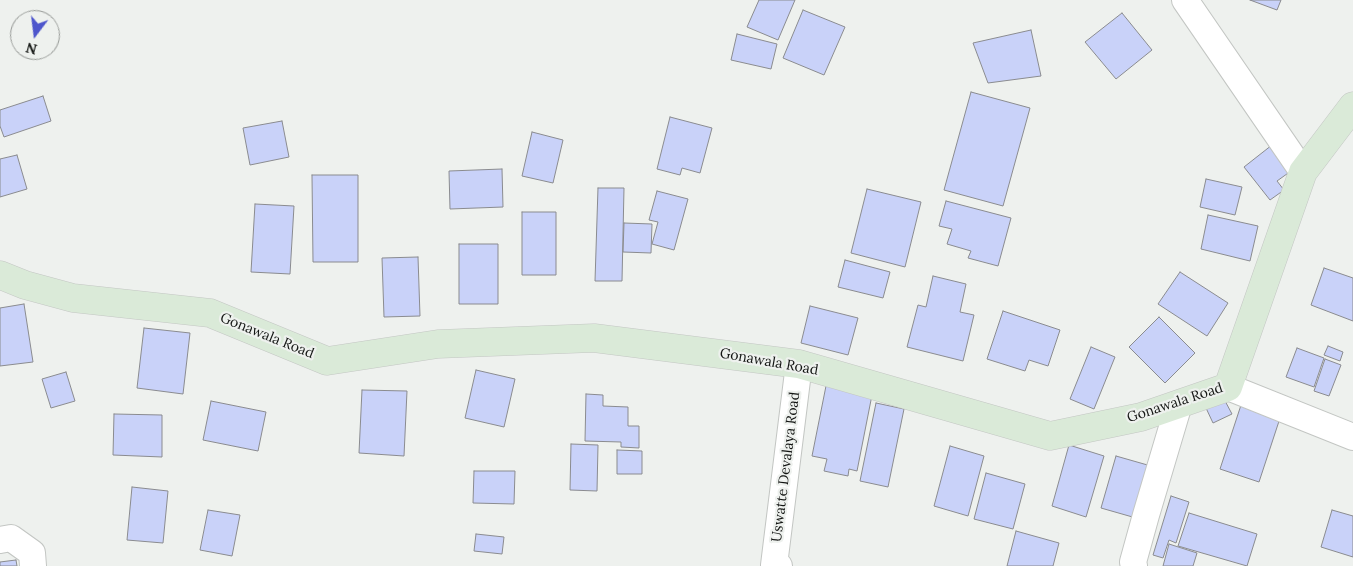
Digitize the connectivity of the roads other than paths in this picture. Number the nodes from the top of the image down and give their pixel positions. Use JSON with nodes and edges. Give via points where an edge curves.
{"nodes":[{"id":1,"x":1185,"y":0,"type":"edge"},
{"id":2,"x":1353,"y":106,"type":"edge"},
{"id":3,"x":1303,"y":172,"type":"junction"},
{"id":4,"x":0,"y":275,"type":"edge"},
{"id":5,"x":799,"y":364,"type":"junction"},
{"id":6,"x":1228,"y":387,"type":"junction"},
{"id":7,"x":1179,"y":404,"type":"junction"},
{"id":8,"x":1353,"y":437,"type":"edge"},
{"id":9,"x":0,"y":540,"type":"edge"},
{"id":10,"x":33,"y":566,"type":"edge"},
{"id":11,"x":775,"y":566,"type":"edge"},
{"id":12,"x":1134,"y":566,"type":"edge"}],
"edges":[{"from":1,"to":3,"type":"street"},
{"from":2,"to":3,"type":"street","name":"Gonawala Road"},
{"from":3,"to":6,"type":"street","name":"Gonawala Road"},
{"from":4,"to":5,"type":"street","name":"Gonawala Road","via":[[73,298],[210,313],[328,361],[438,344],[594,338]]},
{"from":5,"to":7,"type":"street","name":"Gonawala Road","via":[[1050,436]]},
{"from":5,"to":11,"type":"street","name":"Uswatte Devalaya Road"},
{"from":6,"to":7,"type":"street","name":"Gonawala Road"},
{"from":6,"to":8,"type":"street"},
{"from":7,"to":12,"type":"street"},
{"from":9,"to":10,"type":"street","via":[[11,538],[32,553]]}]}
